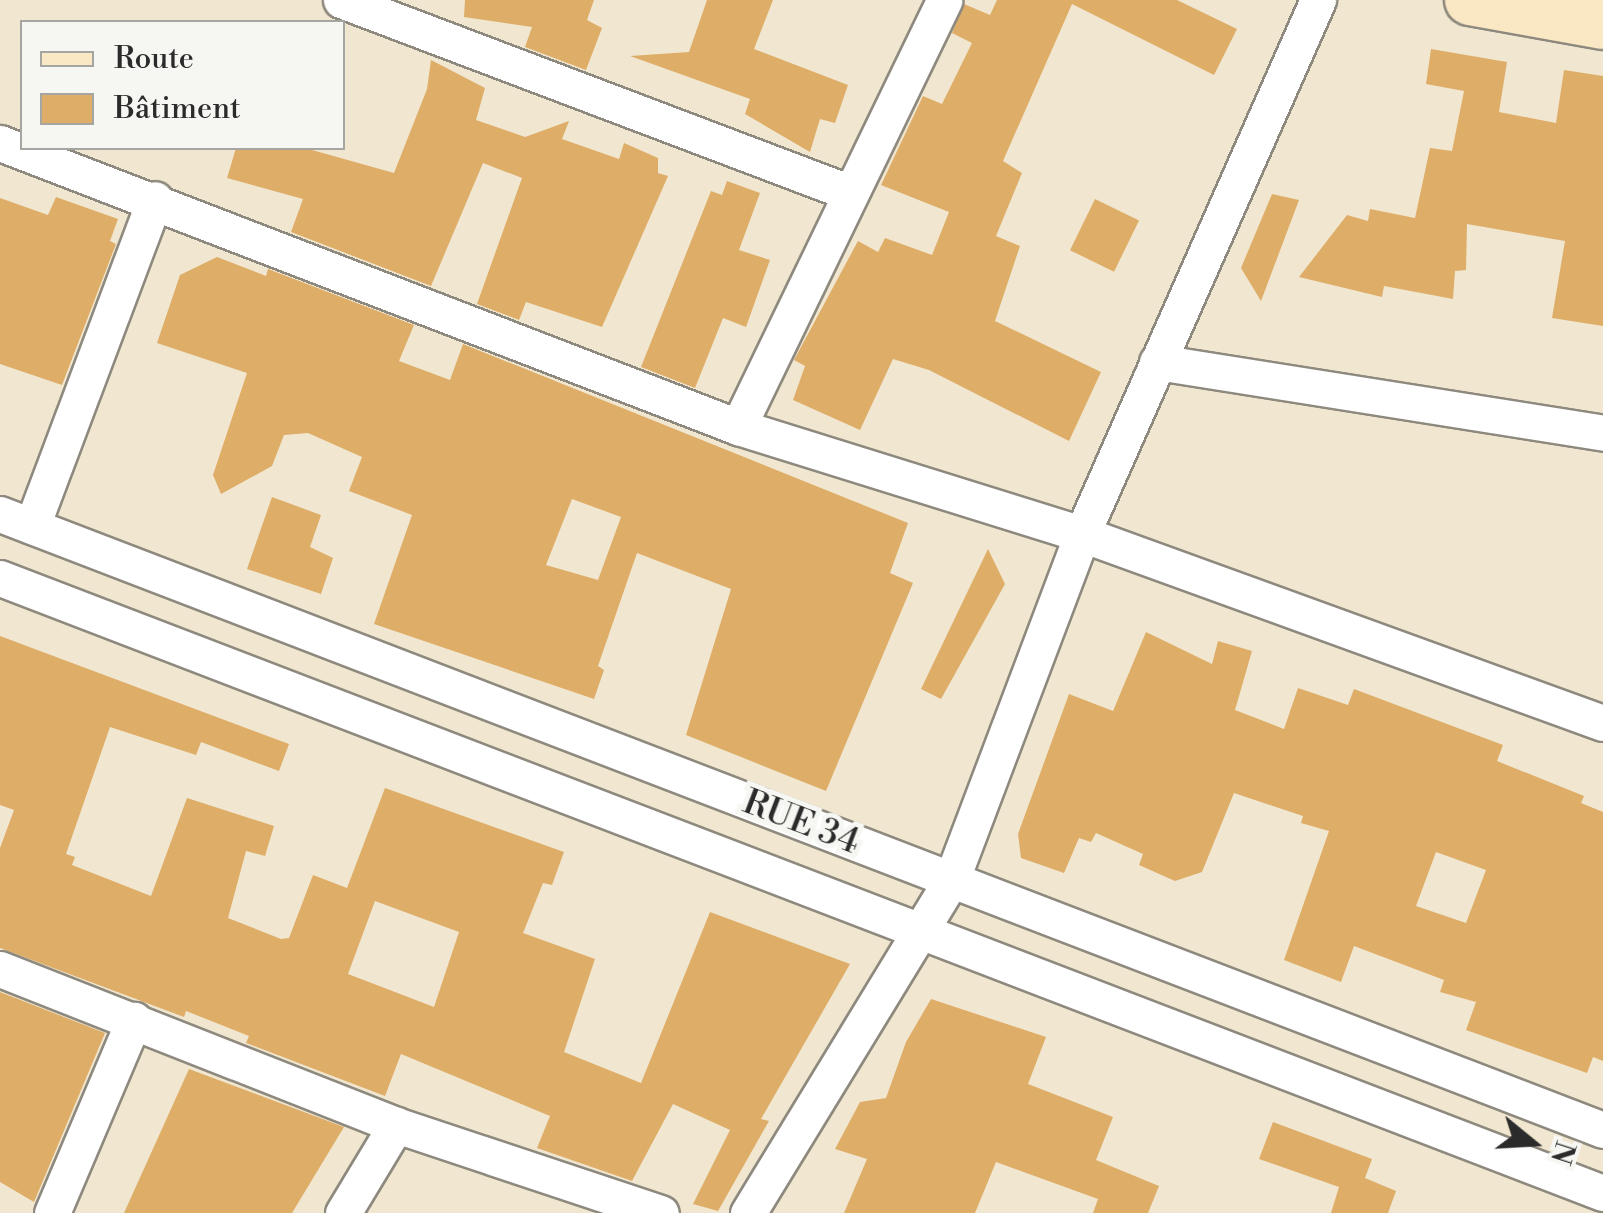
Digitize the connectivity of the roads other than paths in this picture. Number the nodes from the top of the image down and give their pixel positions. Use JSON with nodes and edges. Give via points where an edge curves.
{"nodes":[{"id":1,"x":341,"y":0,"type":"edge"},
{"id":2,"x":944,"y":0,"type":"edge"},
{"id":3,"x":1318,"y":0,"type":"edge"},
{"id":4,"x":1470,"y":0,"type":"edge"},
{"id":5,"x":1603,"y":24,"type":"edge"},
{"id":6,"x":0,"y":143,"type":"edge"},
{"id":7,"x":848,"y":192,"type":"junction"},
{"id":8,"x":155,"y":199,"type":"junction"},
{"id":9,"x":1157,"y":362,"type":"junction"},
{"id":10,"x":738,"y":427,"type":"junction"},
{"id":11,"x":1603,"y":433,"type":"edge"},
{"id":12,"x":16,"y":520,"type":"edge"},
{"id":13,"x":1082,"y":534,"type":"junction"},
{"id":14,"x":0,"y":578,"type":"edge"},
{"id":15,"x":1603,"y":723,"type":"edge"},
{"id":16,"x":951,"y":881,"type":"junction"},
{"id":17,"x":919,"y":933,"type":"junction"},
{"id":18,"x":0,"y":969,"type":"edge"},
{"id":19,"x":134,"y":1020,"type":"junction"},
{"id":20,"x":396,"y":1124,"type":"junction"},
{"id":21,"x":1603,"y":1130,"type":"edge"},
{"id":22,"x":1603,"y":1194,"type":"edge"},
{"id":23,"x":52,"y":1213,"type":"edge"},
{"id":24,"x":343,"y":1213,"type":"edge"},
{"id":25,"x":660,"y":1213,"type":"edge"},
{"id":26,"x":748,"y":1213,"type":"edge"}],
"edges":[{"from":1,"to":7,"type":"street"},
{"from":2,"to":7,"type":"street"},
{"from":3,"to":9,"type":"street"},
{"from":4,"to":5,"type":"street"},
{"from":6,"to":8,"type":"street"},
{"from":7,"to":10,"type":"street"},
{"from":8,"to":10,"type":"street"},
{"from":8,"to":12,"type":"street"},
{"from":9,"to":11,"type":"street"},
{"from":9,"to":13,"type":"street"},
{"from":10,"to":13,"type":"street"},
{"from":12,"to":16,"type":"street","name":"RUE 34"},
{"from":13,"to":15,"type":"street"},
{"from":13,"to":16,"type":"street"},
{"from":14,"to":17,"type":"street","name":"RUE 34"},
{"from":16,"to":17,"type":"street"},
{"from":16,"to":21,"type":"street","name":"RUE 34"},
{"from":17,"to":22,"type":"street","name":"RUE 34"},
{"from":17,"to":26,"type":"street"},
{"from":18,"to":19,"type":"street"},
{"from":19,"to":20,"type":"street"},
{"from":19,"to":23,"type":"street"},
{"from":20,"to":24,"type":"street"},
{"from":20,"to":25,"type":"street"}]}
